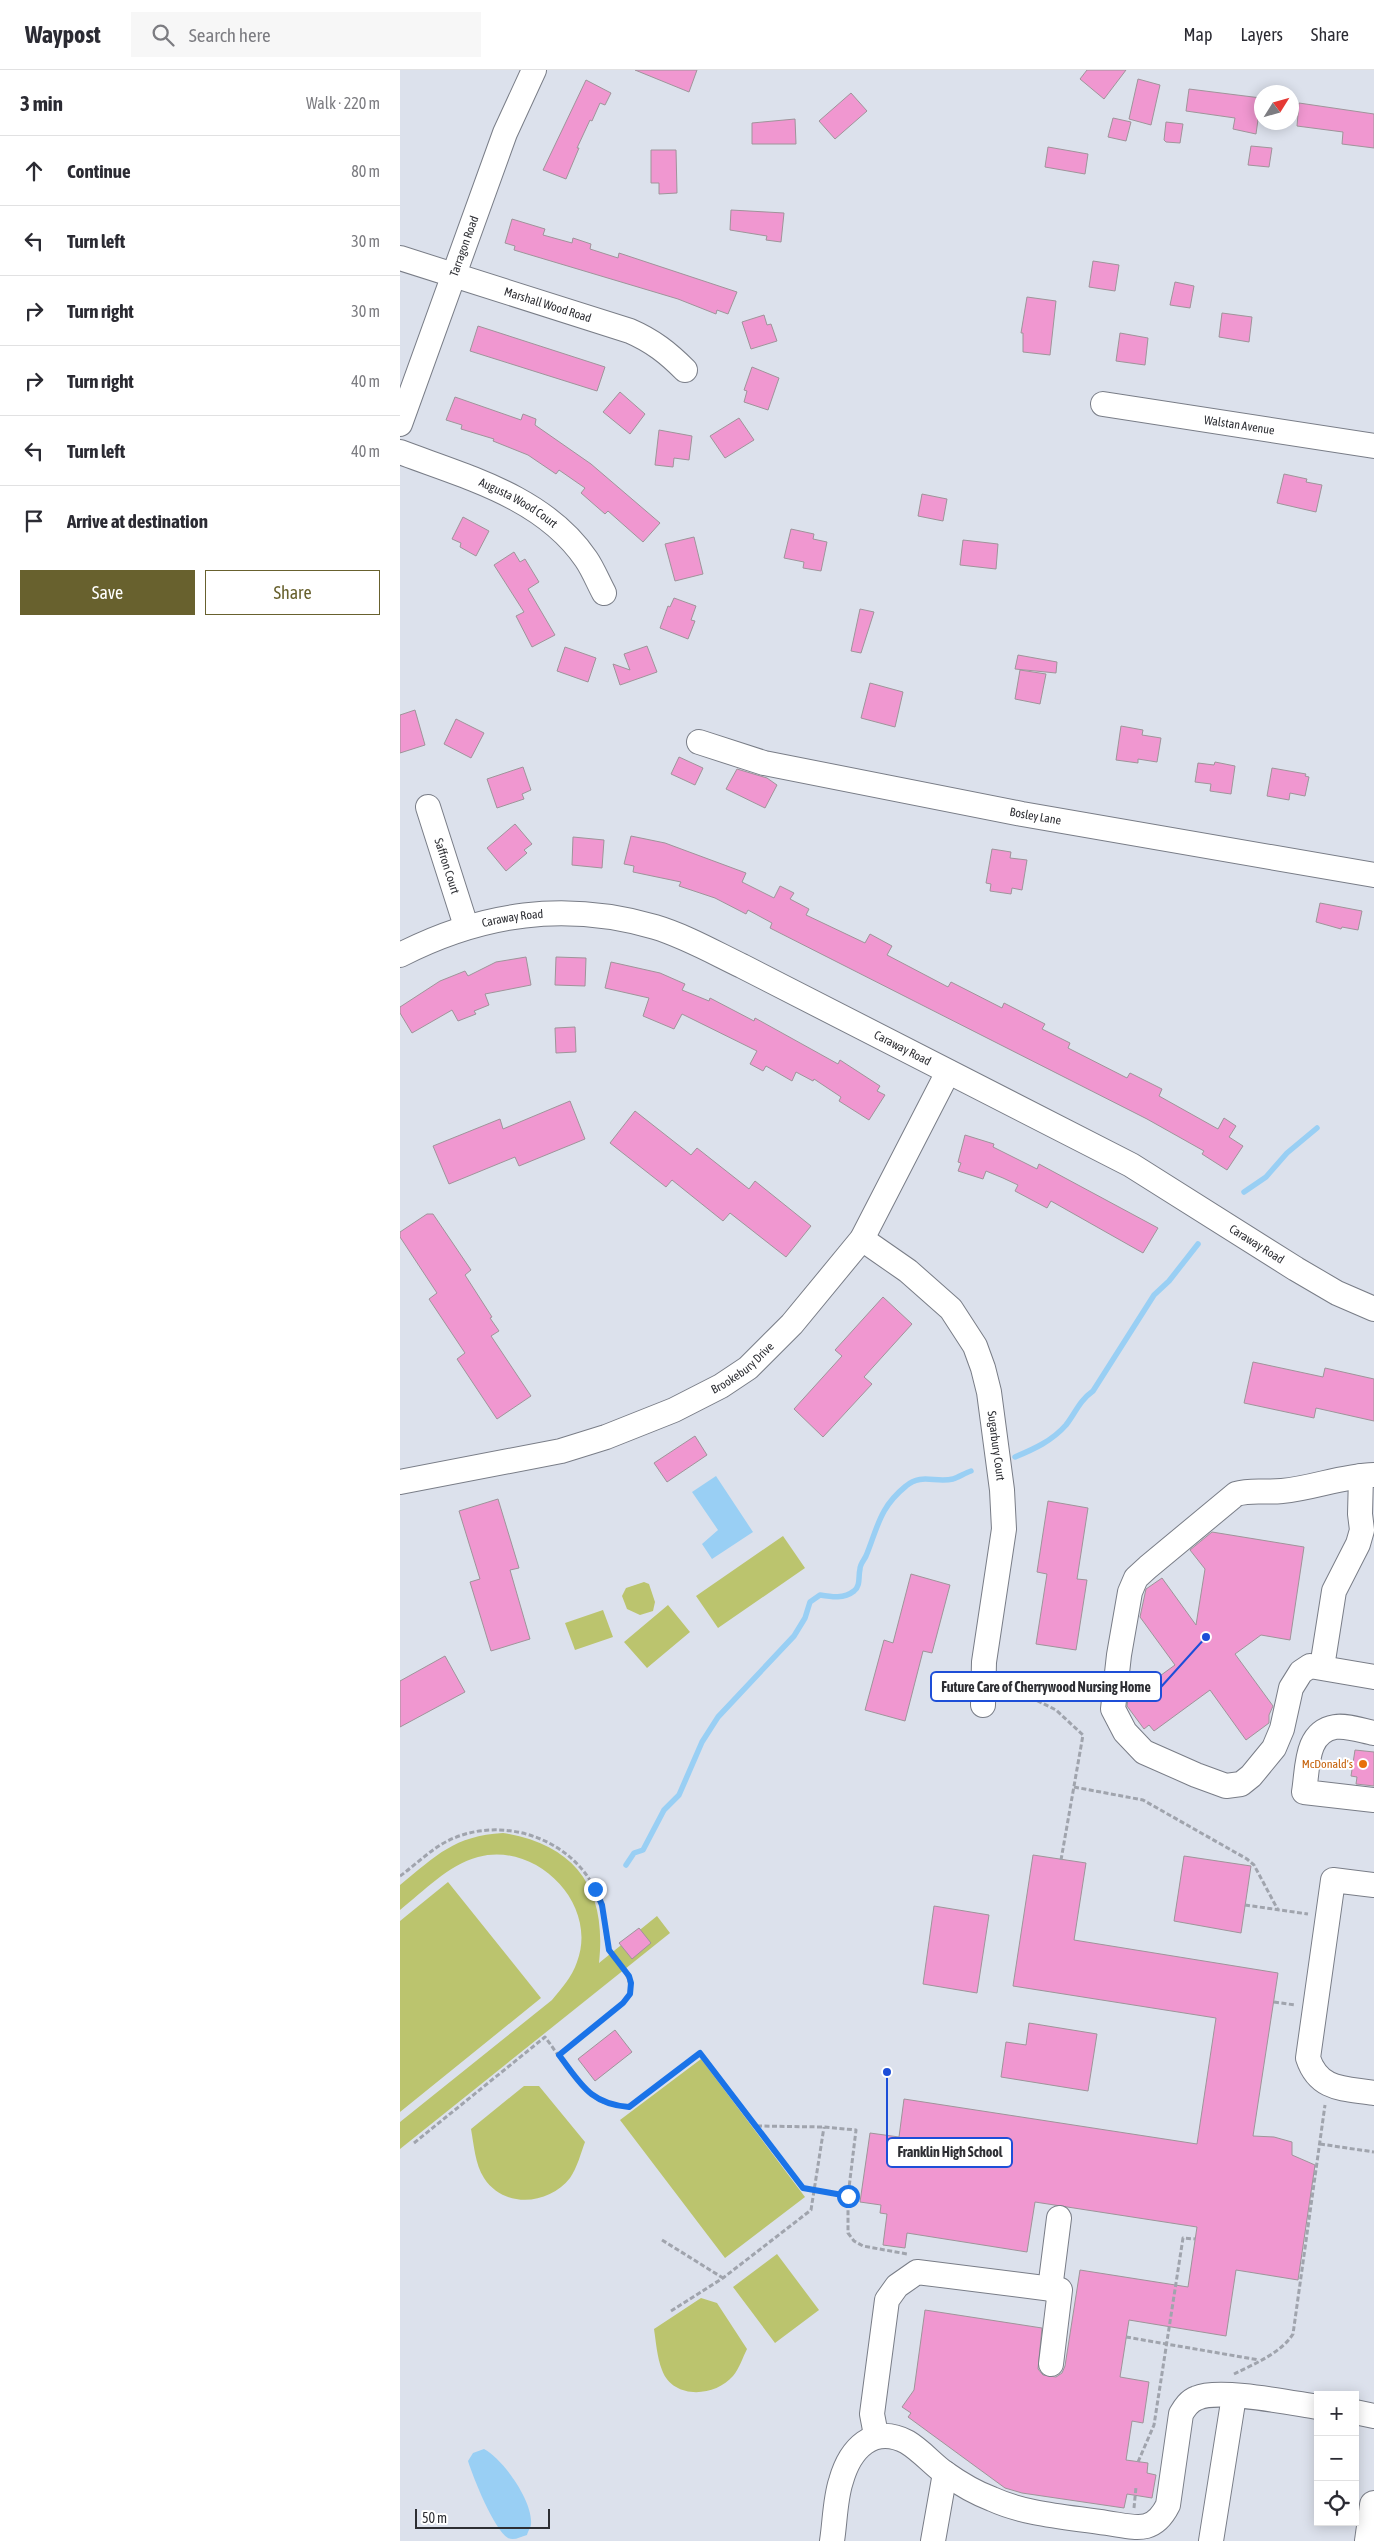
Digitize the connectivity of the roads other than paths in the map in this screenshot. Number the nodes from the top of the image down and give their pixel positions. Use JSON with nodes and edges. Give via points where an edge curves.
{"nodes":[{"id":1,"x":534,"y":70,"type":"edge"},
{"id":2,"x":400,"y":258,"type":"edge"},
{"id":3,"x":452,"y":274,"type":"junction"},
{"id":4,"x":685,"y":370,"type":"dead end"},
{"id":5,"x":1103,"y":404,"type":"dead end"},
{"id":6,"x":400,"y":424,"type":"edge"},
{"id":7,"x":1374,"y":446,"type":"edge"},
{"id":8,"x":400,"y":452,"type":"edge"},
{"id":9,"x":604,"y":593,"type":"dead end"},
{"id":10,"x":699,"y":742,"type":"dead end"},
{"id":11,"x":428,"y":806,"type":"dead end"},
{"id":12,"x":1374,"y":876,"type":"edge"},
{"id":13,"x":466,"y":926,"type":"junction"},
{"id":14,"x":400,"y":955,"type":"edge"},
{"id":15,"x":948,"y":1072,"type":"junction"},
{"id":16,"x":862,"y":1239,"type":"junction"},
{"id":17,"x":1374,"y":1309,"type":"edge"},
{"id":18,"x":1368,"y":1476,"type":"edge"},
{"id":19,"x":400,"y":1482,"type":"edge"},
{"id":20,"x":1322,"y":1668,"type":"junction"},
{"id":21,"x":1374,"y":1676,"type":"edge"},
{"id":22,"x":982,"y":1705,"type":"road end"},
{"id":23,"x":1374,"y":1733,"type":"edge"},
{"id":24,"x":1374,"y":1800,"type":"edge"},
{"id":25,"x":1374,"y":1885,"type":"edge"},
{"id":26,"x":1374,"y":2092,"type":"edge"},
{"id":27,"x":1058,"y":2218,"type":"dead end"},
{"id":28,"x":1050,"y":2289,"type":"junction"},
{"id":29,"x":1051,"y":2364,"type":"dead end"},
{"id":30,"x":1223,"y":2395,"type":"junction"},
{"id":31,"x":1314,"y":2406,"type":"edge"},
{"id":32,"x":1359,"y":2413,"type":"edge"},
{"id":33,"x":1374,"y":2416,"type":"edge"},
{"id":34,"x":876,"y":2435,"type":"junction"},
{"id":35,"x":945,"y":2473,"type":"junction"},
{"id":36,"x":1374,"y":2505,"type":"edge"},
{"id":37,"x":832,"y":2541,"type":"edge"},
{"id":38,"x":933,"y":2541,"type":"edge"},
{"id":39,"x":1211,"y":2541,"type":"edge"},
{"id":40,"x":1368,"y":2541,"type":"edge"}],
"edges":[{"from":1,"to":3,"type":"street","name":"Tarragon Road","via":[[505,132]]},
{"from":2,"to":3,"type":"street","name":"Marshall Wood Road"},
{"from":3,"to":4,"type":"street","name":"Marshall Wood Road","via":[[630,331],[667,352]]},
{"from":3,"to":6,"type":"street","name":"Tarragon Road"},
{"from":5,"to":7,"type":"street","name":"Walstan Avenue"},
{"from":8,"to":9,"type":"street","name":"Augusta Wood Court","via":[[492,486],[546,518],[587,560]]},
{"from":10,"to":12,"type":"street","name":"Bosley Lane","via":[[774,765],[1022,814]]},
{"from":11,"to":13,"type":"street","name":"Saffron Court"},
{"from":13,"to":14,"type":"street","name":"Caraway Road"},
{"from":13,"to":15,"type":"street","name":"Caraway Road","via":[[523,915],[560,913],[620,918],[656,928],[718,954]]},
{"from":15,"to":16,"type":"street","name":"Brookebury Drive"},
{"from":15,"to":17,"type":"street","name":"Caraway Road","via":[[1131,1165],[1296,1269],[1337,1293]]},
{"from":16,"to":19,"type":"street","name":"Brookebury Drive","via":[[792,1324],[748,1368],[722,1386],[674,1410],[570,1448]]},
{"from":16,"to":22,"type":"street","name":"Sugarbury Court","via":[[908,1271],[951,1308],[975,1346],[983,1368],[1001,1480],[1004,1529],[984,1662]]},
{"from":18,"to":20,"type":"street","via":[[1360,1514],[1362,1530],[1334,1591]]},
{"from":18,"to":20,"type":"street","via":[[1336,1478],[1282,1492],[1236,1494],[1136,1578],[1126,1610],[1113,1708],[1125,1732],[1144,1752],[1226,1786],[1242,1784],[1274,1748],[1296,1678],[1310,1666]]},
{"from":20,"to":21,"type":"street"},
{"from":23,"to":24,"type":"street","via":[[1336,1727],[1317,1735],[1312,1743],[1304,1792]]},
{"from":25,"to":26,"type":"street","via":[[1333,1880],[1308,2058],[1312,2071],[1321,2081]]},
{"from":27,"to":28,"type":"street"},
{"from":28,"to":29,"type":"street","via":[[1060,2290]]},
{"from":28,"to":34,"type":"street","via":[[918,2272],[897,2286],[888,2300],[872,2414]]},
{"from":30,"to":31,"type":"street"},
{"from":30,"to":35,"type":"street","via":[[1196,2398],[1181,2414],[1168,2505],[1162,2517],[1143,2528],[1012,2508]]},
{"from":30,"to":39,"type":"street"},
{"from":32,"to":33,"type":"street"},
{"from":34,"to":35,"type":"street","via":[[905,2441]]},
{"from":34,"to":37,"type":"street","via":[[865,2441],[841,2481]]},
{"from":35,"to":38,"type":"street"},
{"from":36,"to":40,"type":"main road"}]}
